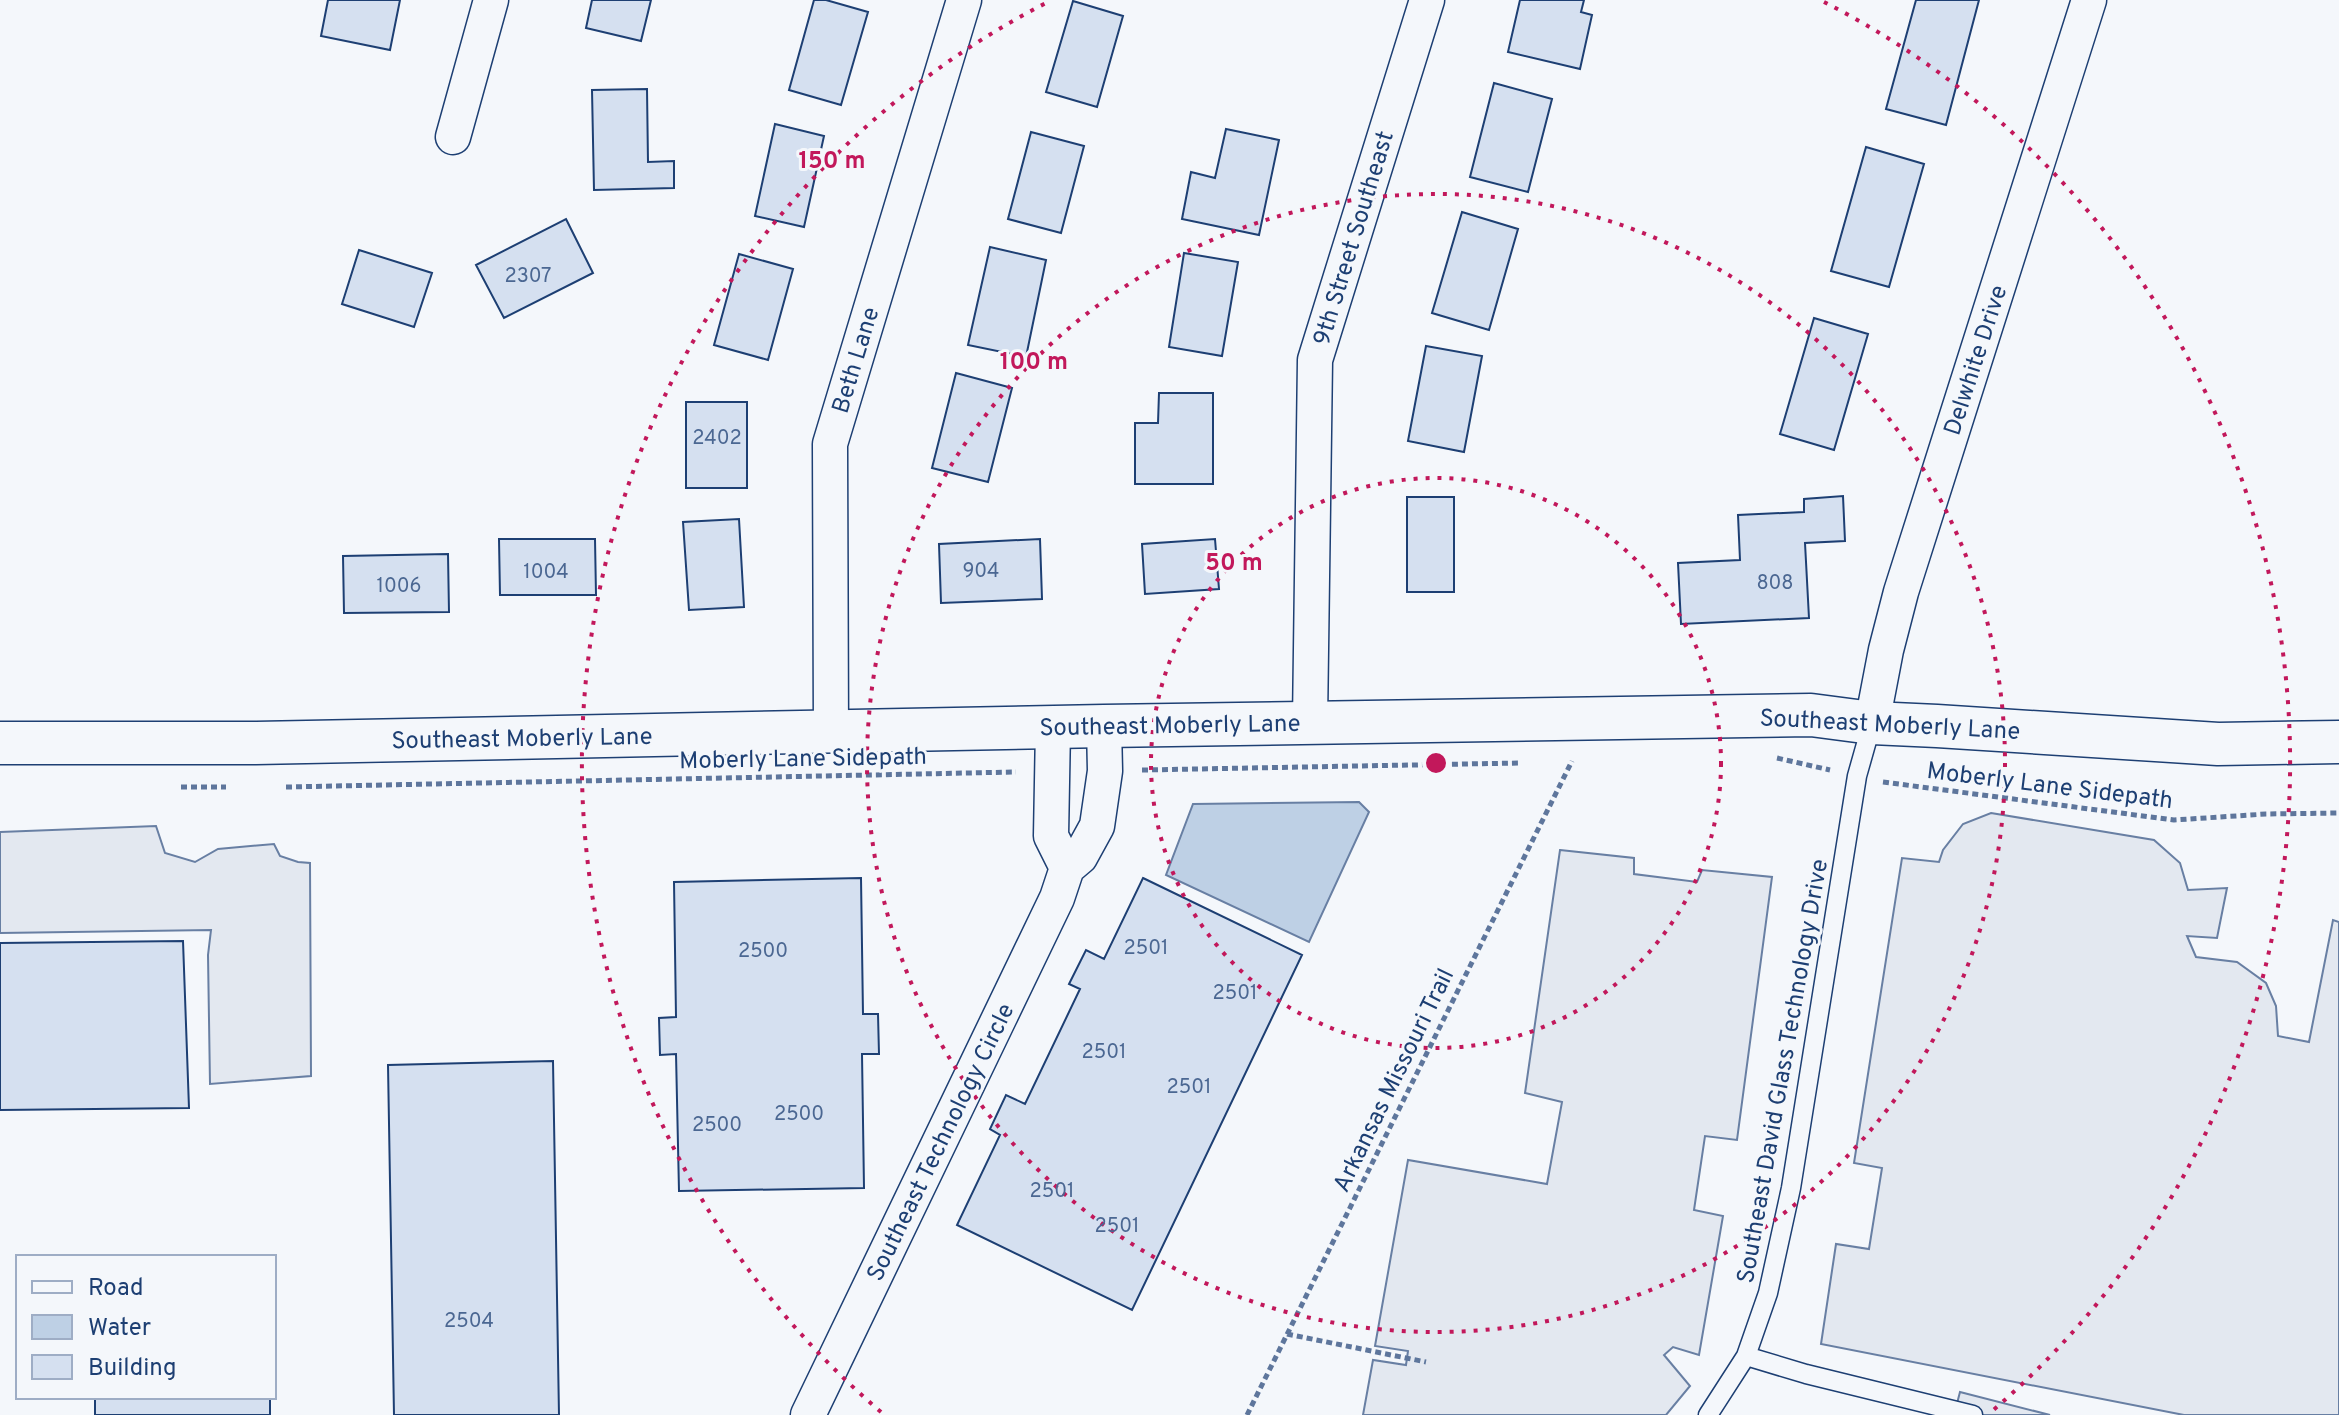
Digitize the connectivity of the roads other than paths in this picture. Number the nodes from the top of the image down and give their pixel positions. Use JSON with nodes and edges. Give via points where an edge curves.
{"nodes":[{"id":1,"x":491,"y":0,"type":"edge"},
{"id":2,"x":964,"y":0,"type":"edge"},
{"id":3,"x":1427,"y":0,"type":"edge"},
{"id":4,"x":2089,"y":0,"type":"edge"},
{"id":5,"x":453,"y":137,"type":"dead end"},
{"id":6,"x":1310,"y":722,"type":"junction"},
{"id":7,"x":1872,"y":723,"type":"junction"},
{"id":8,"x":1104,"y":726,"type":"junction"},
{"id":9,"x":1053,"y":728,"type":"junction"},
{"id":10,"x":831,"y":733,"type":"junction"},
{"id":11,"x":2339,"y":742,"type":"edge"},
{"id":12,"x":0,"y":743,"type":"edge"},
{"id":13,"x":1067,"y":868,"type":"junction"},
{"id":14,"x":1746,"y":1356,"type":"junction"},
{"id":15,"x":808,"y":1415,"type":"edge"},
{"id":16,"x":1708,"y":1415,"type":"edge"},
{"id":17,"x":1973,"y":1415,"type":"edge"}],
"edges":[{"from":1,"to":5,"type":"street"},
{"from":2,"to":10,"type":"street","name":"Beth Lane","via":[[830,444]]},
{"from":3,"to":6,"type":"street","name":"9th Street Southeast","via":[[1315,360]]},
{"from":4,"to":7,"type":"street","name":"Delwhite Drive","via":[[1901,592]]},
{"from":6,"to":7,"type":"street","name":"Southeast Moberly Lane","via":[[1811,715]]},
{"from":6,"to":8,"type":"street","name":"Southeast Moberly Lane"},
{"from":7,"to":11,"type":"street","name":"Southeast Moberly Lane","via":[[2218,744]]},
{"from":7,"to":14,"type":"lane","name":"Southeast David Glass Technology Drive","via":[[1857,776],[1791,1188],[1768,1293]]},
{"from":8,"to":9,"type":"street","name":"Southeast Moberly Lane"},
{"from":8,"to":13,"type":"street","name":"Southeast Technology Circle","via":[[1105,771],[1097,826],[1080,857]]},
{"from":9,"to":10,"type":"street","name":"Southeast Moberly Lane"},
{"from":9,"to":13,"type":"street","via":[[1051,836]]},
{"from":10,"to":12,"type":"street","name":"Southeast Moberly Lane"},
{"from":13,"to":15,"type":"street","name":"Southeast Technology Circle","via":[[1051,912]]},
{"from":14,"to":16,"type":"lane","name":"Southeast David Glass Technology Drive"},
{"from":14,"to":17,"type":"lane"}]}
